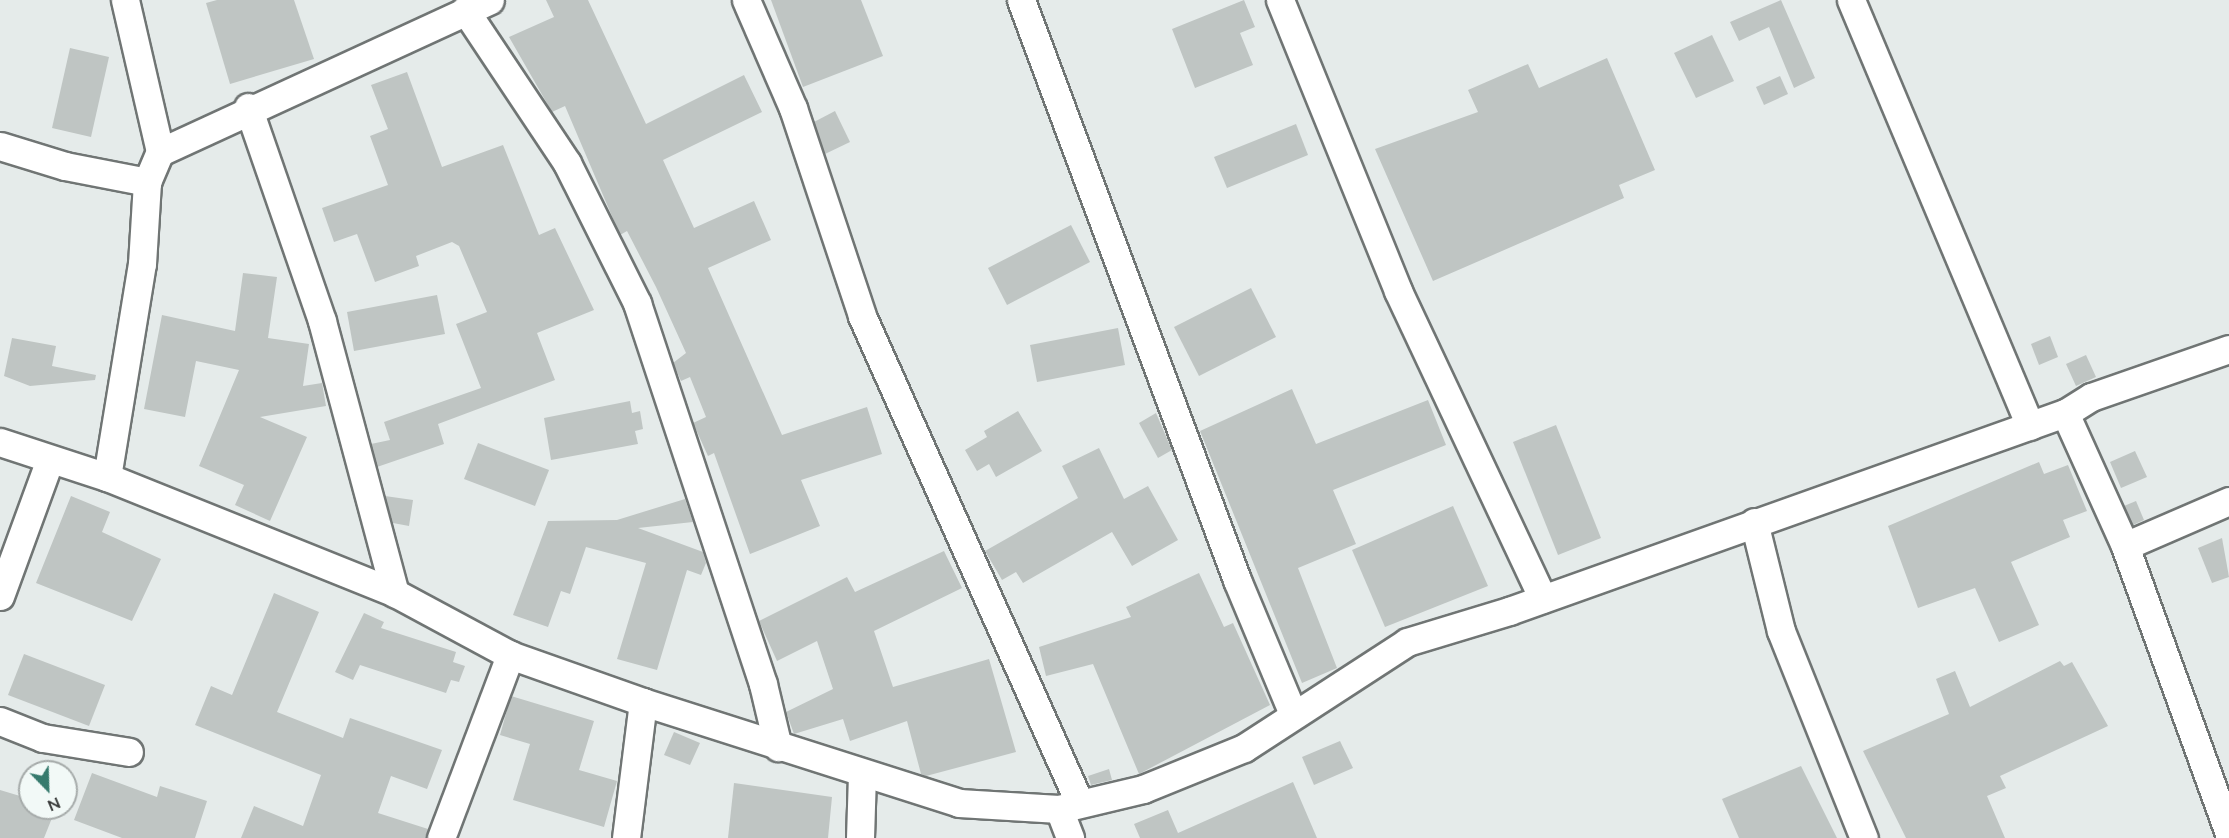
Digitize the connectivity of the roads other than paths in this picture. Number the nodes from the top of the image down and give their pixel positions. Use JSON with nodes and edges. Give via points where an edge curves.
{"nodes":[{"id":1,"x":125,"y":0,"type":"edge"},
{"id":2,"x":746,"y":0,"type":"edge"},
{"id":3,"x":1021,"y":0,"type":"edge"},
{"id":4,"x":1280,"y":0,"type":"edge"},
{"id":5,"x":1851,"y":0,"type":"edge"},
{"id":6,"x":482,"y":3,"type":"edge"},
{"id":7,"x":248,"y":107,"type":"junction"},
{"id":8,"x":0,"y":146,"type":"edge"},
{"id":9,"x":160,"y":152,"type":"junction"},
{"id":10,"x":147,"y":182,"type":"junction"},
{"id":11,"x":2229,"y":349,"type":"edge"},
{"id":12,"x":2065,"y":413,"type":"junction"},
{"id":13,"x":2030,"y":426,"type":"junction"},
{"id":14,"x":0,"y":442,"type":"edge"},
{"id":15,"x":49,"y":462,"type":"junction"},
{"id":16,"x":107,"y":477,"type":"junction"},
{"id":17,"x":2229,"y":501,"type":"edge"},
{"id":18,"x":1754,"y":522,"type":"junction"},
{"id":19,"x":2125,"y":546,"type":"junction"},
{"id":20,"x":395,"y":593,"type":"junction"},
{"id":21,"x":0,"y":596,"type":"edge"},
{"id":22,"x":1543,"y":599,"type":"junction"},
{"id":23,"x":510,"y":655,"type":"junction"},
{"id":24,"x":643,"y":702,"type":"junction"},
{"id":25,"x":1293,"y":714,"type":"junction"},
{"id":26,"x":0,"y":721,"type":"edge"},
{"id":27,"x":778,"y":747,"type":"junction"},
{"id":28,"x":129,"y":752,"type":"dead end"},
{"id":29,"x":862,"y":773,"type":"junction"},
{"id":30,"x":1070,"y":806,"type":"junction"},
{"id":31,"x":2229,"y":833,"type":"edge"},
{"id":32,"x":441,"y":838,"type":"edge"},
{"id":33,"x":626,"y":838,"type":"edge"},
{"id":34,"x":860,"y":838,"type":"edge"},
{"id":35,"x":1070,"y":838,"type":"edge"},
{"id":36,"x":1864,"y":838,"type":"edge"}],
"edges":[{"from":1,"to":9,"type":"street"},
{"from":2,"to":30,"type":"street","via":[[793,108],[862,316]]},
{"from":3,"to":25,"type":"street","via":[[1237,580]]},
{"from":4,"to":22,"type":"street","via":[[1398,291]]},
{"from":5,"to":13,"type":"street"},
{"from":6,"to":7,"type":"street"},
{"from":6,"to":27,"type":"street","via":[[636,303],[763,684]]},
{"from":7,"to":9,"type":"street"},
{"from":7,"to":20,"type":"street","via":[[322,321]]},
{"from":8,"to":10,"type":"street","via":[[65,166]]},
{"from":9,"to":10,"type":"street"},
{"from":10,"to":16,"type":"street","via":[[142,264]]},
{"from":11,"to":12,"type":"street","via":[[2091,397]]},
{"from":12,"to":13,"type":"street"},
{"from":12,"to":19,"type":"street"},
{"from":13,"to":18,"type":"street"},
{"from":14,"to":15,"type":"street"},
{"from":15,"to":16,"type":"street"},
{"from":15,"to":21,"type":"street"},
{"from":16,"to":20,"type":"street"},
{"from":17,"to":19,"type":"street"},
{"from":18,"to":22,"type":"street"},
{"from":18,"to":36,"type":"street","via":[[1781,631]]},
{"from":19,"to":31,"type":"street"},
{"from":20,"to":23,"type":"street"},
{"from":22,"to":25,"type":"street","via":[[1407,642]]},
{"from":23,"to":24,"type":"street"},
{"from":23,"to":32,"type":"street"},
{"from":24,"to":27,"type":"street"},
{"from":24,"to":33,"type":"street"},
{"from":25,"to":30,"type":"street","via":[[1244,748],[1143,789]]},
{"from":26,"to":28,"type":"street","via":[[43,738]]},
{"from":27,"to":29,"type":"street"},
{"from":29,"to":30,"type":"street","via":[[959,803]]},
{"from":29,"to":34,"type":"street"},
{"from":30,"to":35,"type":"street"}]}
